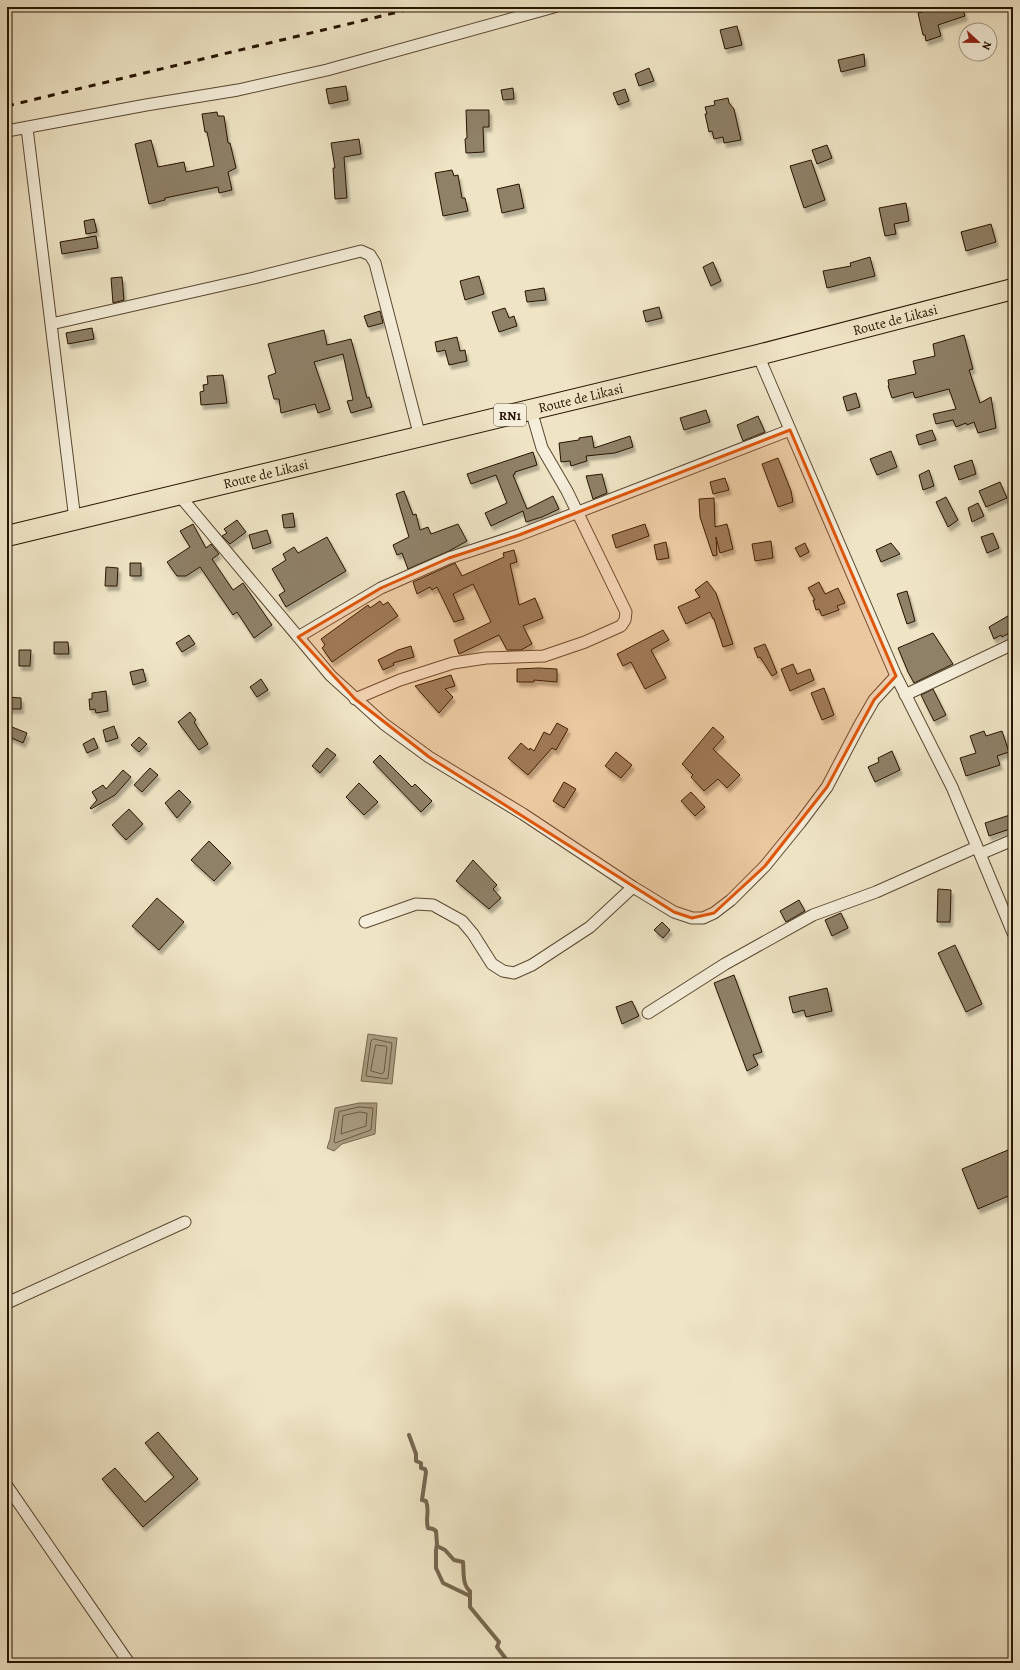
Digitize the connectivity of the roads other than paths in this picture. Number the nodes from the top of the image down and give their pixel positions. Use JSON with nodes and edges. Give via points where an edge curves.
{"nodes":[{"id":1,"x":554,"y":7,"type":"edge"},
{"id":2,"x":27,"y":128,"type":"junction"},
{"id":3,"x":7,"y":131,"type":"edge"},
{"id":4,"x":1013,"y":289,"type":"edge"},
{"id":5,"x":51,"y":324,"type":"junction"},
{"id":6,"x":758,"y":355,"type":"junction"},
{"id":7,"x":531,"y":410,"type":"junction"},
{"id":8,"x":790,"y":430,"type":"junction"},
{"id":9,"x":420,"y":437,"type":"junction"},
{"id":10,"x":180,"y":495,"type":"junction"},
{"id":11,"x":578,"y":513,"type":"junction"},
{"id":12,"x":76,"y":520,"type":"junction"},
{"id":13,"x":7,"y":536,"type":"edge"},
{"id":14,"x":298,"y":637,"type":"junction"},
{"id":15,"x":1013,"y":644,"type":"edge"},
{"id":16,"x":896,"y":676,"type":"junction"},
{"id":17,"x":905,"y":695,"type":"junction"},
{"id":18,"x":355,"y":699,"type":"junction"},
{"id":19,"x":1013,"y":840,"type":"edge"},
{"id":20,"x":979,"y":851,"type":"junction"},
{"id":21,"x":633,"y":887,"type":"junction"},
{"id":22,"x":365,"y":922,"type":"dead end"},
{"id":23,"x":1013,"y":933,"type":"edge"},
{"id":24,"x":648,"y":1013,"type":"dead end"},
{"id":25,"x":184,"y":1222,"type":"dead end"},
{"id":26,"x":7,"y":1303,"type":"edge"},
{"id":27,"x":7,"y":1486,"type":"edge"},
{"id":28,"x":129,"y":1663,"type":"edge"}],
"edges":[{"from":1,"to":2,"type":"street","via":[[327,70],[238,90]]},
{"from":2,"to":3,"type":"street"},
{"from":2,"to":5,"type":"street"},
{"from":4,"to":6,"type":"highway","name":"Route de Likasi","number":"RN1"},
{"from":5,"to":9,"type":"street","via":[[361,251],[370,255],[375,263]]},
{"from":5,"to":12,"type":"street"},
{"from":6,"to":7,"type":"highway","name":"Route de Likasi","number":"RN1"},
{"from":6,"to":8,"type":"street"},
{"from":7,"to":9,"type":"highway","name":"Route de Likasi","number":"RN1"},
{"from":7,"to":11,"type":"street","via":[[542,448]]},
{"from":8,"to":11,"type":"street"},
{"from":8,"to":16,"type":"street"},
{"from":9,"to":10,"type":"highway","name":"Route de Likasi","number":"RN1"},
{"from":10,"to":12,"type":"highway","name":"Route de Likasi","number":"RN1"},
{"from":10,"to":14,"type":"street"},
{"from":11,"to":14,"type":"street","via":[[448,558],[381,588]]},
{"from":11,"to":18,"type":"street","via":[[626,612],[626,620],[621,626],[544,656],[486,658],[453,663],[400,680]]},
{"from":12,"to":13,"type":"highway","name":"Route de Likasi","number":"RN1"},
{"from":14,"to":18,"type":"street","via":[[331,676]]},
{"from":15,"to":17,"type":"street"},
{"from":16,"to":17,"type":"street"},
{"from":16,"to":21,"type":"street","via":[[874,700],[827,787],[765,866],[731,900],[714,913],[703,918],[692,918],[674,912]]},
{"from":17,"to":20,"type":"street","via":[[952,787]]},
{"from":18,"to":21,"type":"street","via":[[429,757],[523,814]]},
{"from":19,"to":20,"type":"street"},
{"from":20,"to":23,"type":"street"},
{"from":20,"to":24,"type":"street","via":[[813,915],[725,964]]},
{"from":21,"to":22,"type":"street","via":[[590,927],[532,965],[514,973],[503,971],[492,964],[462,921],[433,905],[416,904]]},
{"from":25,"to":26,"type":"street"},
{"from":27,"to":28,"type":"street"}]}
